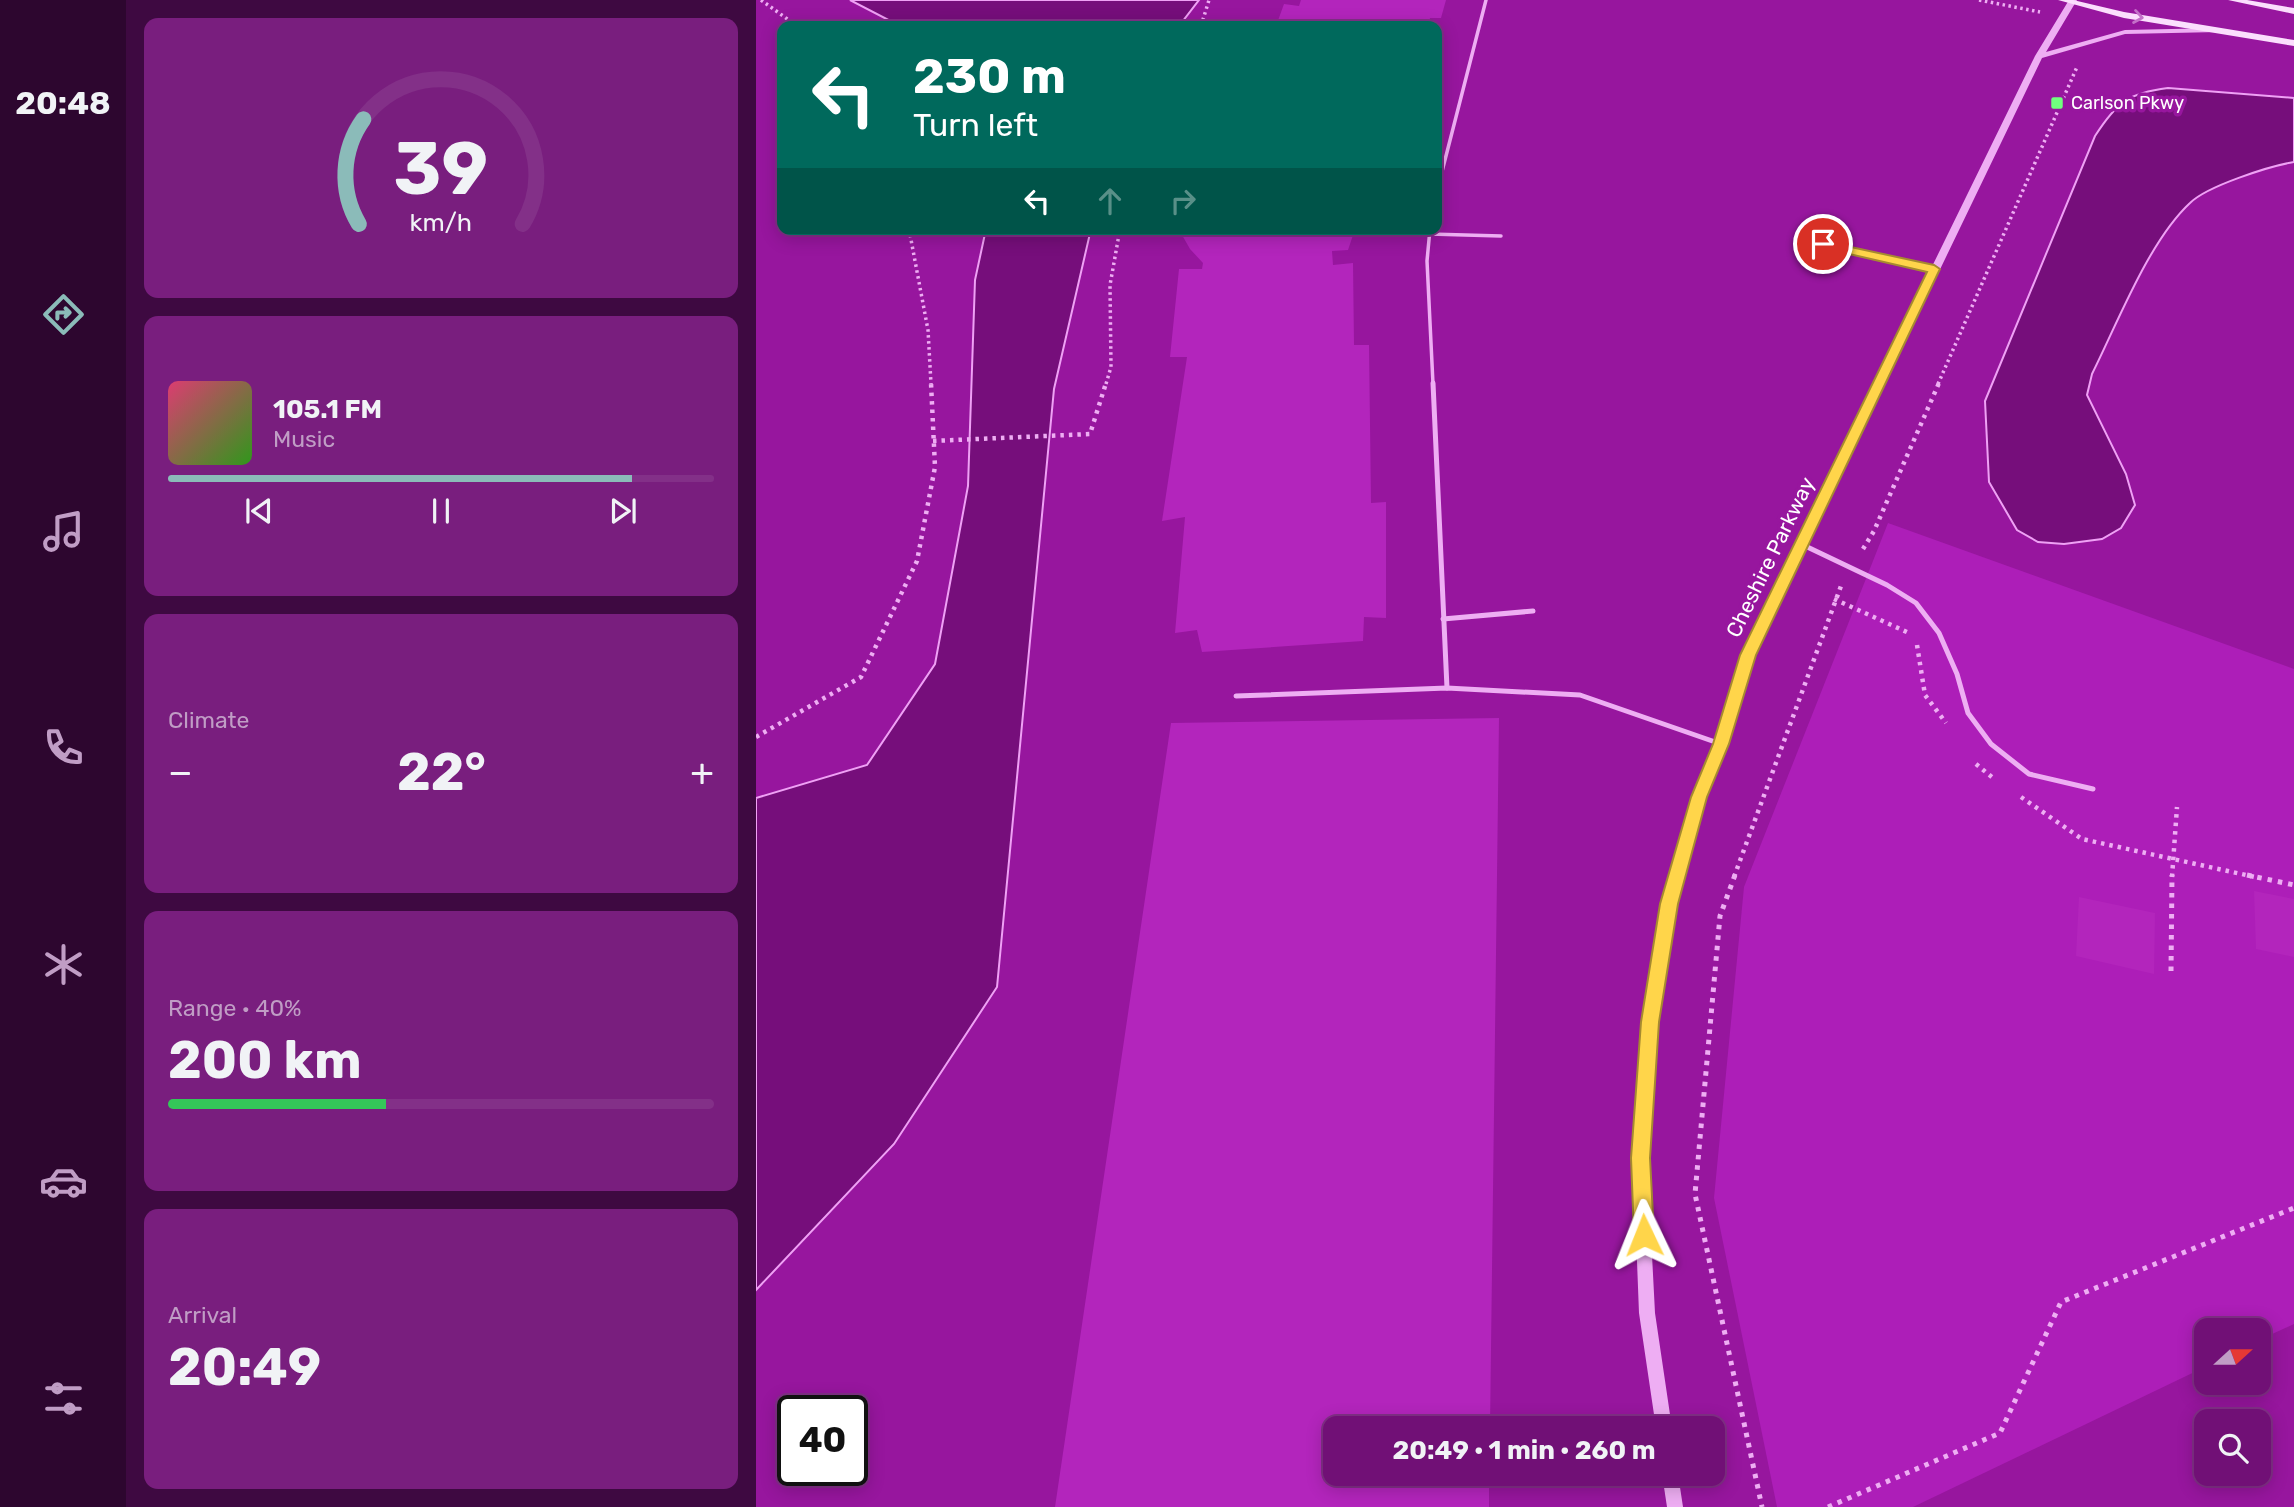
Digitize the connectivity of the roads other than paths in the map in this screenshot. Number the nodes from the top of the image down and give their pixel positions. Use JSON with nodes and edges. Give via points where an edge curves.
{"nodes":[{"id":1,"x":1486,"y":0,"type":"edge"},
{"id":2,"x":2232,"y":0,"type":"edge"},
{"id":3,"x":2069,"y":1,"type":"edge"},
{"id":4,"x":2294,"y":10,"type":"edge"},
{"id":5,"x":2218,"y":30,"type":"junction"},
{"id":6,"x":2294,"y":43,"type":"edge"},
{"id":7,"x":2039,"y":55,"type":"junction"},
{"id":8,"x":1442,"y":172,"type":"edge"},
{"id":9,"x":1442,"y":232,"type":"edge"},
{"id":10,"x":1430,"y":235,"type":"edge"},
{"id":11,"x":1501,"y":236,"type":"dead end"},
{"id":12,"x":1823,"y":244,"type":"dead end"},
{"id":13,"x":1934,"y":269,"type":"junction"},
{"id":14,"x":1801,"y":544,"type":"junction"},
{"id":15,"x":1533,"y":611,"type":"dead end"},
{"id":16,"x":1443,"y":619,"type":"junction"},
{"id":17,"x":1447,"y":688,"type":"junction"},
{"id":18,"x":1236,"y":696,"type":"dead end"},
{"id":19,"x":1721,"y":744,"type":"junction"},
{"id":20,"x":2093,"y":789,"type":"dead end"},
{"id":21,"x":1662,"y":1416,"type":"edge"},
{"id":22,"x":1672,"y":1486,"type":"edge"},
{"id":23,"x":1675,"y":1507,"type":"edge"}],
"edges":[{"from":1,"to":8,"type":"lane"},
{"from":2,"to":4,"type":"main road"},
{"from":3,"to":5,"type":"main road","one_way":true},
{"from":3,"to":7,"type":"street","name":"Cheshire Parkway"},
{"from":5,"to":6,"type":"main road"},
{"from":5,"to":7,"type":"street","via":[[2125,32]]},
{"from":7,"to":13,"type":"street","name":"Cheshire Parkway"},
{"from":9,"to":11,"type":"lane"},
{"from":10,"to":16,"type":"lane","via":[[1427,261]]},
{"from":12,"to":13,"type":"lane"},
{"from":13,"to":14,"type":"street","name":"Cheshire Parkway"},
{"from":14,"to":19,"type":"street","name":"Cheshire Parkway","via":[[1748,655]]},
{"from":14,"to":20,"type":"lane","via":[[1916,603],[1939,633],[1968,713],[1991,744],[2029,774]]},
{"from":15,"to":16,"type":"lane"},
{"from":16,"to":17,"type":"lane"},
{"from":17,"to":18,"type":"lane"},
{"from":17,"to":19,"type":"lane","via":[[1580,695]]},
{"from":19,"to":21,"type":"street","name":"Cheshire Parkway","via":[[1699,797],[1669,904],[1650,1022],[1640,1158],[1647,1313]]},
{"from":22,"to":23,"type":"street"}]}
